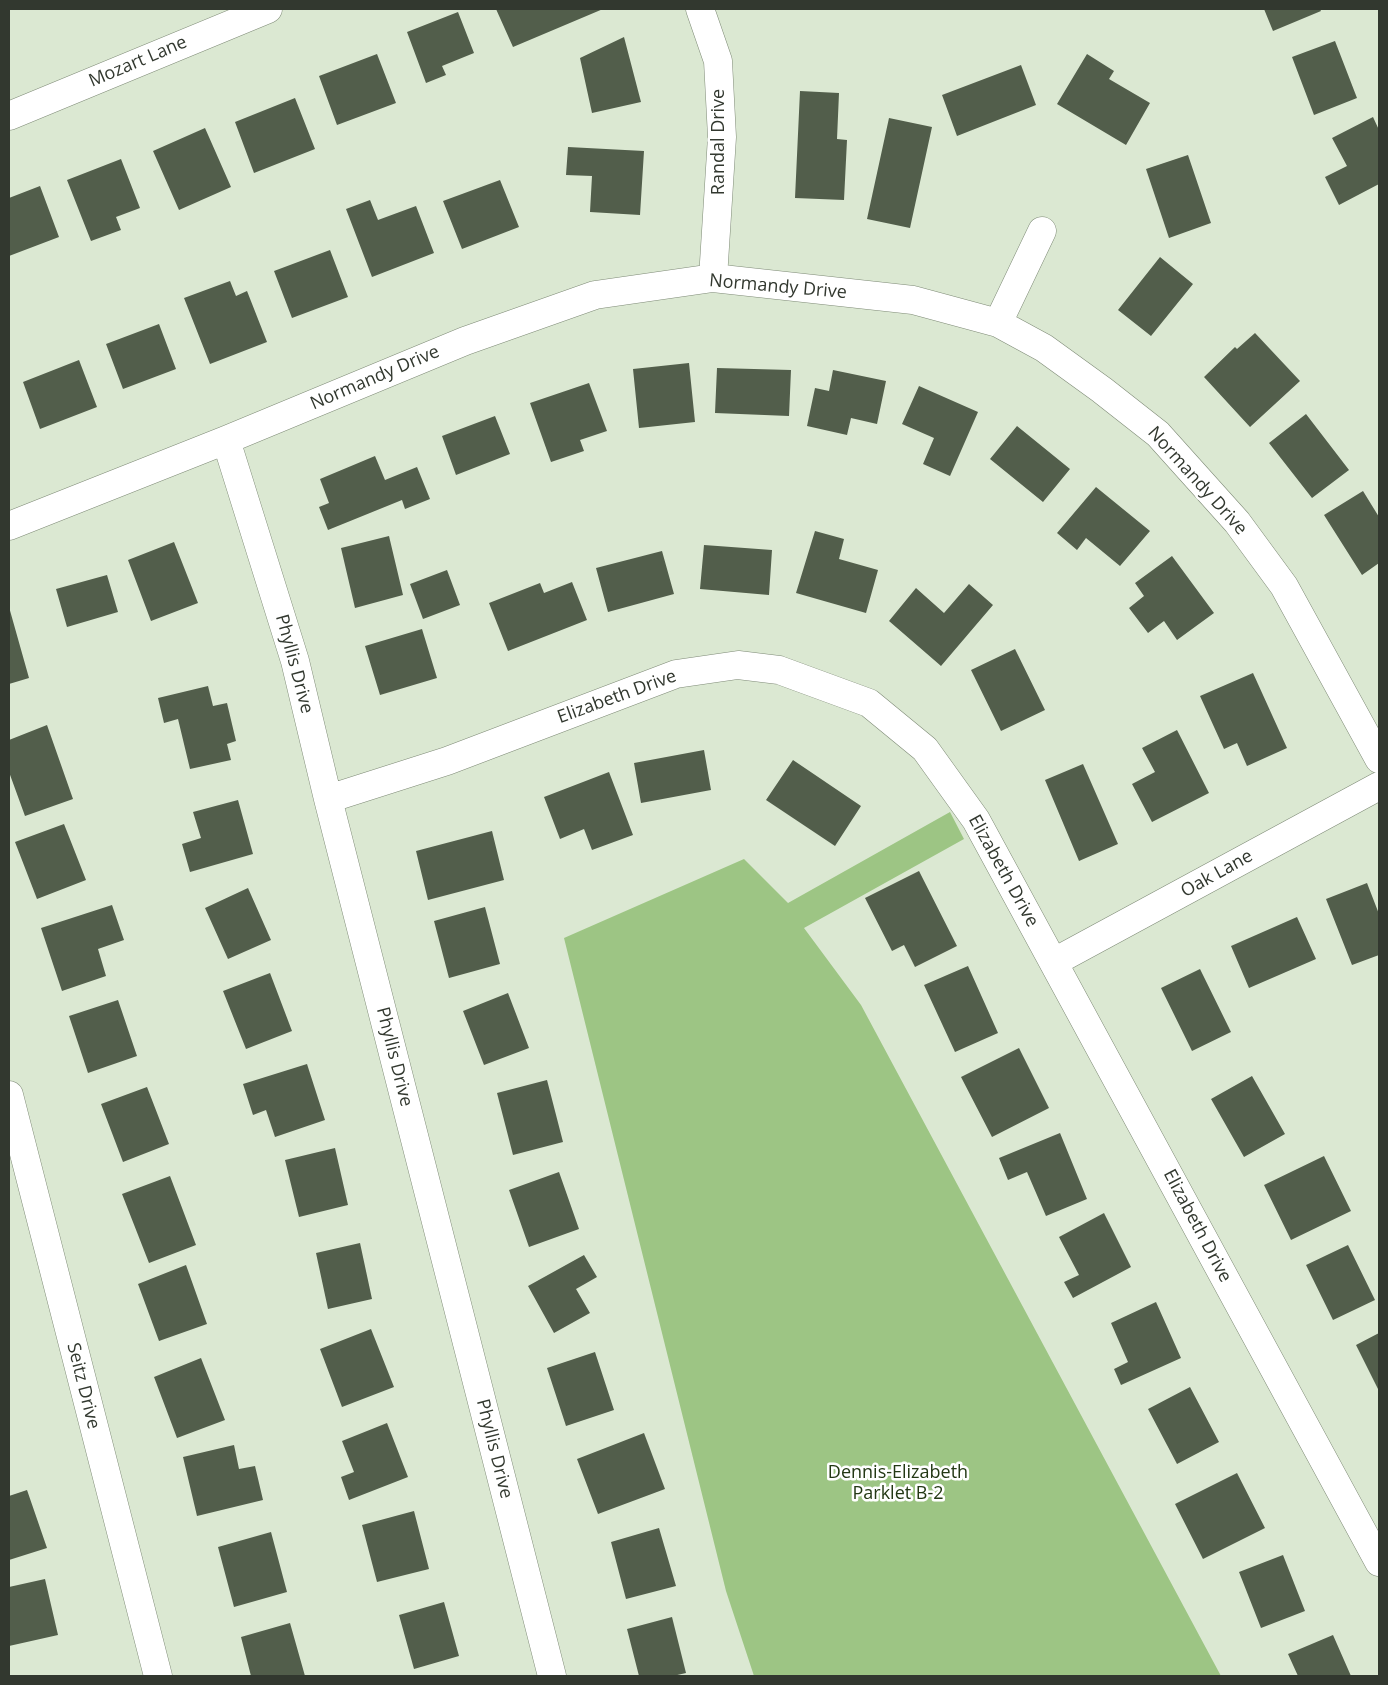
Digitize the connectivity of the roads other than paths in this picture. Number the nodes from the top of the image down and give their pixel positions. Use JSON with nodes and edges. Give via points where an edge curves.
{"nodes":[{"id":1,"x":268,"y":9,"type":"edge"},
{"id":2,"x":700,"y":9,"type":"edge"},
{"id":3,"x":9,"y":116,"type":"edge"},
{"id":4,"x":1042,"y":231,"type":"dead end"},
{"id":5,"x":713,"y":278,"type":"junction"},
{"id":6,"x":998,"y":323,"type":"junction"},
{"id":7,"x":226,"y":440,"type":"junction"},
{"id":8,"x":9,"y":526,"type":"edge"},
{"id":9,"x":1379,"y":759,"type":"edge"},
{"id":10,"x":1379,"y":786,"type":"edge"},
{"id":11,"x":328,"y":799,"type":"junction"},
{"id":12,"x":1054,"y":962,"type":"junction"},
{"id":13,"x":9,"y":1095,"type":"edge"},
{"id":14,"x":1379,"y":1562,"type":"edge"},
{"id":15,"x":158,"y":1676,"type":"edge"},
{"id":16,"x":552,"y":1676,"type":"edge"}],
"edges":[{"from":1,"to":3,"type":"street","name":"Mozart Lane"},
{"from":2,"to":5,"type":"street","name":"Randal Drive","via":[[718,61],[722,137]]},
{"from":4,"to":6,"type":"street"},
{"from":5,"to":6,"type":"street","name":"Normandy Drive","via":[[913,300]]},
{"from":5,"to":7,"type":"street","name":"Normandy Drive","via":[[596,295],[465,341]]},
{"from":6,"to":9,"type":"street","name":"Normandy Drive","via":[[1044,348],[1158,434],[1237,522],[1284,586]]},
{"from":7,"to":8,"type":"street","name":"Normandy Drive"},
{"from":7,"to":11,"type":"street","name":"Phyllis Drive","via":[[295,662]]},
{"from":10,"to":12,"type":"street","name":"Oak Lane"},
{"from":11,"to":12,"type":"street","name":"Elizabeth Drive","via":[[447,761],[676,674],[738,665],[779,670],[869,704],[925,749],[976,820]]},
{"from":11,"to":16,"type":"street","name":"Phyllis Drive"},
{"from":12,"to":14,"type":"street","name":"Elizabeth Drive"},
{"from":13,"to":15,"type":"street","name":"Seitz Drive"}]}
